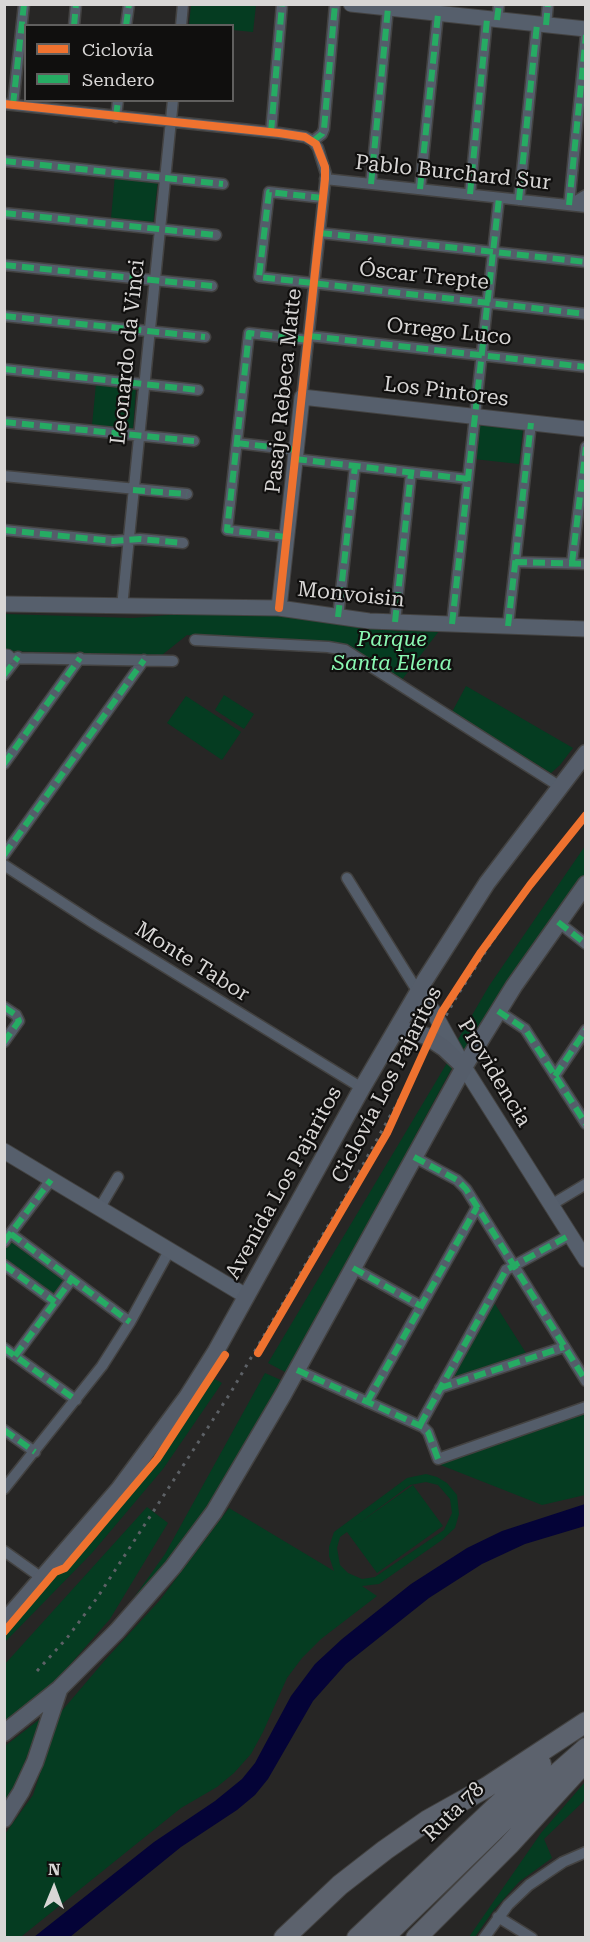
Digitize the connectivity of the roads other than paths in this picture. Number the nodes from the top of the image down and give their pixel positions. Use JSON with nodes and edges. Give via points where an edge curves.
{"nodes":[{"id":1,"x":24,"y":4,"type":"edge"},
{"id":2,"x":76,"y":4,"type":"edge"},
{"id":3,"x":129,"y":4,"type":"edge"},
{"id":4,"x":183,"y":4,"type":"edge"},
{"id":5,"x":282,"y":4,"type":"edge"},
{"id":6,"x":336,"y":4,"type":"edge"},
{"id":7,"x":548,"y":4,"type":"edge"},
{"id":8,"x":353,"y":5,"type":"edge"},
{"id":9,"x":398,"y":8,"type":"edge"},
{"id":10,"x":438,"y":14,"type":"junction"},
{"id":11,"x":495,"y":15,"type":"edge"},
{"id":12,"x":74,"y":24,"type":"edge"},
{"id":13,"x":126,"y":24,"type":"edge"},
{"id":14,"x":181,"y":24,"type":"edge"},
{"id":15,"x":542,"y":25,"type":"junction"},
{"id":16,"x":585,"y":29,"type":"edge"},
{"id":17,"x":585,"y":35,"type":"edge"},
{"id":18,"x":118,"y":102,"type":"edge"},
{"id":19,"x":173,"y":102,"type":"edge"},
{"id":20,"x":9,"y":105,"type":"edge"},
{"id":21,"x":66,"y":106,"type":"edge"},
{"id":22,"x":116,"y":117,"type":"junction"},
{"id":23,"x":171,"y":122,"type":"junction"},
{"id":24,"x":271,"y":132,"type":"junction"},
{"id":25,"x":313,"y":141,"type":"junction"},
{"id":26,"x":4,"y":161,"type":"edge"},
{"id":27,"x":165,"y":178,"type":"junction"},
{"id":28,"x":325,"y":178,"type":"junction"},
{"id":29,"x":223,"y":184,"type":"dead end"},
{"id":30,"x":372,"y":184,"type":"junction"},
{"id":31,"x":420,"y":189,"type":"junction"},
{"id":32,"x":470,"y":194,"type":"junction"},
{"id":33,"x":585,"y":195,"type":"edge"},
{"id":34,"x":323,"y":198,"type":"junction"},
{"id":35,"x":499,"y":198,"type":"junction"},
{"id":36,"x":519,"y":200,"type":"junction"},
{"id":37,"x":569,"y":205,"type":"junction"},
{"id":38,"x":585,"y":207,"type":"edge"},
{"id":39,"x":4,"y":213,"type":"edge"},
{"id":40,"x":160,"y":229,"type":"junction"},
{"id":41,"x":320,"y":233,"type":"junction"},
{"id":42,"x":216,"y":235,"type":"dead end"},
{"id":43,"x":493,"y":252,"type":"junction"},
{"id":44,"x":585,"y":262,"type":"edge"},
{"id":45,"x":4,"y":265,"type":"edge"},
{"id":46,"x":155,"y":281,"type":"junction"},
{"id":47,"x":314,"y":284,"type":"junction"},
{"id":48,"x":212,"y":286,"type":"dead end"},
{"id":49,"x":487,"y":303,"type":"junction"},
{"id":50,"x":585,"y":314,"type":"edge"},
{"id":51,"x":4,"y":316,"type":"edge"},
{"id":52,"x":150,"y":331,"type":"junction"},
{"id":53,"x":205,"y":337,"type":"dead end"},
{"id":54,"x":308,"y":338,"type":"junction"},
{"id":55,"x":482,"y":355,"type":"junction"},
{"id":56,"x":585,"y":367,"type":"edge"},
{"id":57,"x":4,"y":369,"type":"edge"},
{"id":58,"x":144,"y":385,"type":"junction"},
{"id":59,"x":198,"y":390,"type":"dead end"},
{"id":60,"x":302,"y":397,"type":"junction"},
{"id":61,"x":475,"y":416,"type":"junction"},
{"id":62,"x":4,"y":422,"type":"edge"},
{"id":63,"x":531,"y":423,"type":"junction"},
{"id":64,"x":585,"y":429,"type":"edge"},
{"id":65,"x":139,"y":435,"type":"junction"},
{"id":66,"x":194,"y":441,"type":"dead end"},
{"id":67,"x":237,"y":444,"type":"junction"},
{"id":68,"x":585,"y":447,"type":"edge"},
{"id":69,"x":296,"y":455,"type":"junction"},
{"id":70,"x":355,"y":466,"type":"junction"},
{"id":71,"x":411,"y":473,"type":"junction"},
{"id":72,"x":4,"y":476,"type":"edge"},
{"id":73,"x":468,"y":479,"type":"junction"},
{"id":74,"x":134,"y":490,"type":"junction"},
{"id":75,"x":187,"y":494,"type":"dead end"},
{"id":76,"x":4,"y":530,"type":"edge"},
{"id":77,"x":286,"y":537,"type":"junction"},
{"id":78,"x":128,"y":540,"type":"junction"},
{"id":79,"x":183,"y":543,"type":"dead end"},
{"id":80,"x":516,"y":562,"type":"junction"},
{"id":81,"x":572,"y":563,"type":"junction"},
{"id":82,"x":585,"y":564,"type":"edge"},
{"id":83,"x":4,"y":604,"type":"edge"},
{"id":84,"x":122,"y":607,"type":"junction"},
{"id":85,"x":279,"y":608,"type":"junction"},
{"id":86,"x":338,"y":617,"type":"junction"},
{"id":87,"x":395,"y":622,"type":"junction"},
{"id":88,"x":452,"y":624,"type":"junction"},
{"id":89,"x":508,"y":626,"type":"junction"},
{"id":90,"x":585,"y":629,"type":"edge"},
{"id":91,"x":195,"y":640,"type":"dead end"},
{"id":92,"x":8,"y":657,"type":"edge"},
{"id":93,"x":80,"y":658,"type":"junction"},
{"id":94,"x":144,"y":660,"type":"junction"},
{"id":95,"x":173,"y":661,"type":"dead end"},
{"id":96,"x":4,"y":675,"type":"edge"},
{"id":97,"x":585,"y":753,"type":"edge"},
{"id":98,"x":4,"y":764,"type":"edge"},
{"id":99,"x":560,"y":786,"type":"junction"},
{"id":100,"x":4,"y":855,"type":"edge"},
{"id":101,"x":4,"y":865,"type":"edge"},
{"id":102,"x":347,"y":878,"type":"dead end"},
{"id":103,"x":585,"y":885,"type":"edge"},
{"id":104,"x":558,"y":922,"type":"junction"},
{"id":105,"x":585,"y":944,"type":"edge"},
{"id":106,"x":418,"y":992,"type":"junction"},
{"id":107,"x":4,"y":1007,"type":"edge"},
{"id":108,"x":498,"y":1011,"type":"junction"},
{"id":109,"x":585,"y":1030,"type":"edge"},
{"id":110,"x":394,"y":1034,"type":"junction"},
{"id":111,"x":4,"y":1042,"type":"edge"},
{"id":112,"x":464,"y":1067,"type":"junction"},
{"id":113,"x":555,"y":1076,"type":"junction"},
{"id":114,"x":362,"y":1088,"type":"junction"},
{"id":115,"x":585,"y":1124,"type":"edge"},
{"id":116,"x":4,"y":1151,"type":"edge"},
{"id":117,"x":414,"y":1157,"type":"junction"},
{"id":118,"x":118,"y":1177,"type":"dead end"},
{"id":119,"x":51,"y":1180,"type":"junction"},
{"id":120,"x":585,"y":1184,"type":"edge"},
{"id":121,"x":551,"y":1205,"type":"junction"},
{"id":122,"x":477,"y":1207,"type":"junction"},
{"id":123,"x":99,"y":1209,"type":"junction"},
{"id":124,"x":570,"y":1234,"type":"junction"},
{"id":125,"x":8,"y":1238,"type":"edge"},
{"id":126,"x":170,"y":1251,"type":"junction"},
{"id":127,"x":585,"y":1260,"type":"edge"},
{"id":128,"x":4,"y":1265,"type":"edge"},
{"id":129,"x":514,"y":1266,"type":"junction"},
{"id":130,"x":353,"y":1268,"type":"junction"},
{"id":131,"x":72,"y":1279,"type":"junction"},
{"id":132,"x":246,"y":1296,"type":"junction"},
{"id":133,"x":55,"y":1302,"type":"junction"},
{"id":134,"x":421,"y":1306,"type":"junction"},
{"id":135,"x":130,"y":1322,"type":"junction"},
{"id":136,"x":564,"y":1347,"type":"junction"},
{"id":137,"x":4,"y":1348,"type":"edge"},
{"id":138,"x":15,"y":1356,"type":"junction"},
{"id":139,"x":297,"y":1370,"type":"junction"},
{"id":140,"x":585,"y":1381,"type":"edge"},
{"id":141,"x":440,"y":1388,"type":"junction"},
{"id":142,"x":76,"y":1400,"type":"junction"},
{"id":143,"x":367,"y":1402,"type":"junction"},
{"id":144,"x":585,"y":1407,"type":"edge"},
{"id":145,"x":420,"y":1425,"type":"junction"},
{"id":146,"x":4,"y":1430,"type":"edge"},
{"id":147,"x":35,"y":1452,"type":"junction"},
{"id":148,"x":4,"y":1489,"type":"edge"},
{"id":149,"x":4,"y":1551,"type":"edge"},
{"id":150,"x":42,"y":1578,"type":"junction"},
{"id":151,"x":4,"y":1622,"type":"edge"},
{"id":152,"x":59,"y":1689,"type":"junction"},
{"id":153,"x":585,"y":1723,"type":"edge"},
{"id":154,"x":4,"y":1733,"type":"edge"},
{"id":155,"x":585,"y":1748,"type":"edge"},
{"id":156,"x":585,"y":1761,"type":"edge"},
{"id":157,"x":4,"y":1819,"type":"edge"},
{"id":158,"x":585,"y":1852,"type":"edge"},
{"id":159,"x":498,"y":1917,"type":"junction"},
{"id":160,"x":284,"y":1938,"type":"edge"},
{"id":161,"x":357,"y":1938,"type":"edge"},
{"id":162,"x":383,"y":1938,"type":"edge"},
{"id":163,"x":416,"y":1938,"type":"edge"},
{"id":164,"x":484,"y":1938,"type":"edge"},
{"id":165,"x":532,"y":1938,"type":"edge"}],
"edges":[{"from":1,"to":20,"type":"street"},
{"from":2,"to":12,"type":"street"},
{"from":3,"to":13,"type":"street"},
{"from":4,"to":14,"type":"street"},
{"from":5,"to":24,"type":"street"},
{"from":6,"to":25,"type":"street","via":[[324,129]]},
{"from":7,"to":15,"type":"street"},
{"from":8,"to":9,"type":"street"},
{"from":9,"to":10,"type":"street"},
{"from":9,"to":30,"type":"street"},
{"from":10,"to":11,"type":"street"},
{"from":10,"to":31,"type":"street"},
{"from":11,"to":15,"type":"street"},
{"from":11,"to":32,"type":"street"},
{"from":15,"to":16,"type":"street"},
{"from":15,"to":36,"type":"street"},
{"from":17,"to":37,"type":"street"},
{"from":18,"to":22,"type":"street"},
{"from":19,"to":23,"type":"street","name":"Leonardo da Vinci"},
{"from":20,"to":21,"type":"street"},
{"from":21,"to":22,"type":"street"},
{"from":22,"to":23,"type":"street"},
{"from":23,"to":24,"type":"street"},
{"from":23,"to":27,"type":"street","name":"Leonardo da Vinci"},
{"from":24,"to":25,"type":"street"},
{"from":25,"to":28,"type":"street","name":"Pablo Burchard Sur","via":[[325,167]]},
{"from":26,"to":27,"type":"street"},
{"from":27,"to":29,"type":"street"},
{"from":27,"to":40,"type":"street","name":"Leonardo da Vinci"},
{"from":28,"to":30,"type":"street","name":"Pablo Burchard Sur"},
{"from":28,"to":34,"type":"street","name":"Pasaje Rebeca Matte"},
{"from":30,"to":31,"type":"street","name":"Pablo Burchard Sur"},
{"from":31,"to":32,"type":"street","name":"Pablo Burchard Sur"},
{"from":32,"to":35,"type":"street","name":"Pablo Burchard Sur"},
{"from":33,"to":37,"type":"street","name":"Pablo Burchard Sur"},
{"from":34,"to":41,"type":"street","name":"Pasaje Rebeca Matte"},
{"from":34,"to":47,"type":"street","name":"Óscar Trepte","via":[[269,192],[259,277]]},
{"from":35,"to":36,"type":"street","name":"Pablo Burchard Sur"},
{"from":35,"to":43,"type":"street"},
{"from":36,"to":37,"type":"street","name":"Pablo Burchard Sur"},
{"from":37,"to":38,"type":"street","name":"Pablo Burchard Sur"},
{"from":39,"to":40,"type":"street"},
{"from":40,"to":42,"type":"street"},
{"from":40,"to":46,"type":"street","name":"Leonardo da Vinci"},
{"from":41,"to":43,"type":"street"},
{"from":41,"to":47,"type":"street","name":"Pasaje Rebeca Matte"},
{"from":43,"to":44,"type":"street"},
{"from":43,"to":49,"type":"street"},
{"from":45,"to":46,"type":"street"},
{"from":46,"to":48,"type":"street"},
{"from":46,"to":52,"type":"street","name":"Leonardo da Vinci"},
{"from":47,"to":49,"type":"street","name":"Óscar Trepte"},
{"from":47,"to":54,"type":"street","name":"Pasaje Rebeca Matte"},
{"from":49,"to":50,"type":"street","name":"Óscar Trepte"},
{"from":49,"to":55,"type":"street"},
{"from":51,"to":52,"type":"street"},
{"from":52,"to":53,"type":"street"},
{"from":52,"to":58,"type":"street","name":"Leonardo da Vinci"},
{"from":54,"to":55,"type":"street","name":"Orrego Luco"},
{"from":54,"to":60,"type":"street","name":"Pasaje Rebeca Matte"},
{"from":54,"to":67,"type":"street","name":"Orrego Luco","via":[[249,333]]},
{"from":55,"to":56,"type":"street","name":"Orrego Luco"},
{"from":55,"to":61,"type":"street"},
{"from":57,"to":58,"type":"street"},
{"from":58,"to":59,"type":"street"},
{"from":58,"to":65,"type":"street","name":"Leonardo da Vinci"},
{"from":60,"to":61,"type":"street","name":"Los Pintores"},
{"from":60,"to":69,"type":"street","name":"Pasaje Rebeca Matte"},
{"from":61,"to":63,"type":"street","name":"Los Pintores"},
{"from":61,"to":73,"type":"street"},
{"from":62,"to":65,"type":"street"},
{"from":63,"to":64,"type":"street","name":"Los Pintores"},
{"from":63,"to":80,"type":"street"},
{"from":65,"to":66,"type":"street"},
{"from":65,"to":74,"type":"street","name":"Leonardo da Vinci"},
{"from":67,"to":69,"type":"street"},
{"from":67,"to":77,"type":"street","via":[[227,530]]},
{"from":68,"to":81,"type":"street"},
{"from":69,"to":70,"type":"street"},
{"from":69,"to":77,"type":"street","name":"Pasaje Rebeca Matte"},
{"from":70,"to":71,"type":"street"},
{"from":70,"to":86,"type":"street"},
{"from":71,"to":73,"type":"street"},
{"from":71,"to":87,"type":"street"},
{"from":72,"to":74,"type":"street"},
{"from":73,"to":88,"type":"street"},
{"from":74,"to":75,"type":"street"},
{"from":74,"to":78,"type":"street","name":"Leonardo da Vinci"},
{"from":76,"to":78,"type":"street"},
{"from":77,"to":85,"type":"street","name":"Pasaje Rebeca Matte"},
{"from":78,"to":79,"type":"street"},
{"from":78,"to":84,"type":"street","name":"Leonardo da Vinci"},
{"from":80,"to":81,"type":"street"},
{"from":80,"to":89,"type":"street"},
{"from":81,"to":82,"type":"street"},
{"from":83,"to":84,"type":"street","name":"Monvoisin"},
{"from":84,"to":85,"type":"street","name":"Monvoisin"},
{"from":85,"to":86,"type":"street","name":"Monvoisin"},
{"from":86,"to":87,"type":"street","name":"Monvoisin"},
{"from":87,"to":88,"type":"street","name":"Monvoisin"},
{"from":88,"to":89,"type":"street","name":"Monvoisin"},
{"from":89,"to":90,"type":"street","name":"Monvoisin"},
{"from":91,"to":99,"type":"street","via":[[345,650]]},
{"from":92,"to":93,"type":"street"},
{"from":92,"to":96,"type":"street"},
{"from":93,"to":94,"type":"street"},
{"from":93,"to":98,"type":"street"},
{"from":94,"to":95,"type":"street"},
{"from":94,"to":100,"type":"street"},
{"from":97,"to":99,"type":"main road","name":"Avenida Los Pajaritos"},
{"from":99,"to":106,"type":"main road","name":"Avenida Los Pajaritos","via":[[487,883]]},
{"from":101,"to":114,"type":"street","name":"Monte Tabor"},
{"from":102,"to":106,"type":"street","name":"Providencia"},
{"from":103,"to":104,"type":"main road"},
{"from":104,"to":105,"type":"street"},
{"from":104,"to":108,"type":"main road"},
{"from":106,"to":110,"type":"main road","name":"Avenida Los Pajaritos"},
{"from":106,"to":112,"type":"street","name":"Providencia"},
{"from":107,"to":111,"type":"street","via":[[18,1019]]},
{"from":108,"to":112,"type":"main road"},
{"from":108,"to":113,"type":"street","via":[[525,1029]]},
{"from":109,"to":113,"type":"street"},
{"from":110,"to":112,"type":"main road","via":[[410,1031],[426,1036]]},
{"from":110,"to":114,"type":"main road","name":"Avenida Los Pajaritos"},
{"from":112,"to":117,"type":"main road"},
{"from":112,"to":121,"type":"street","name":"Providencia"},
{"from":113,"to":115,"type":"street"},
{"from":114,"to":132,"type":"main road","name":"Avenida Los Pajaritos"},
{"from":116,"to":119,"type":"street"},
{"from":117,"to":122,"type":"street","via":[[460,1183]]},
{"from":117,"to":130,"type":"main road"},
{"from":118,"to":123,"type":"street"},
{"from":119,"to":123,"type":"street"},
{"from":119,"to":125,"type":"street"},
{"from":120,"to":121,"type":"street"},
{"from":121,"to":124,"type":"street","name":"Providencia"},
{"from":122,"to":129,"type":"street"},
{"from":122,"to":134,"type":"street"},
{"from":123,"to":126,"type":"street"},
{"from":124,"to":127,"type":"street","name":"Providencia"},
{"from":124,"to":129,"type":"street"},
{"from":125,"to":131,"type":"street"},
{"from":126,"to":132,"type":"street"},
{"from":126,"to":135,"type":"street"},
{"from":128,"to":133,"type":"street"},
{"from":129,"to":136,"type":"street"},
{"from":129,"to":141,"type":"street","via":[[504,1273]]},
{"from":130,"to":134,"type":"street"},
{"from":130,"to":139,"type":"main road"},
{"from":131,"to":133,"type":"street"},
{"from":131,"to":135,"type":"street"},
{"from":132,"to":150,"type":"main road","name":"Avenida Los Pajaritos","via":[[165,1429]]},
{"from":133,"to":138,"type":"street"},
{"from":134,"to":143,"type":"street"},
{"from":135,"to":142,"type":"street"},
{"from":136,"to":140,"type":"street"},
{"from":136,"to":141,"type":"street"},
{"from":137,"to":138,"type":"street"},
{"from":138,"to":142,"type":"street"},
{"from":139,"to":143,"type":"street"},
{"from":139,"to":152,"type":"main road","via":[[199,1533],[138,1608]]},
{"from":141,"to":145,"type":"street"},
{"from":142,"to":147,"type":"street"},
{"from":143,"to":145,"type":"street"},
{"from":144,"to":145,"type":"street","via":[[438,1459],[428,1432]]},
{"from":146,"to":147,"type":"street"},
{"from":147,"to":148,"type":"street"},
{"from":149,"to":150,"type":"street"},
{"from":150,"to":151,"type":"main road","name":"Avenida Los Pajaritos"},
{"from":152,"to":154,"type":"main road"},
{"from":152,"to":157,"type":"main road","via":[[35,1762]]},
{"from":153,"to":160,"type":"highway","via":[[385,1850],[340,1885]]},
{"from":153,"to":161,"type":"highway","name":"Ruta 78"},
{"from":155,"to":162,"type":"highway","name":"Ruta 78"},
{"from":156,"to":163,"type":"highway"},
{"from":158,"to":159,"type":"street","via":[[529,1885]]},
{"from":159,"to":164,"type":"street"},
{"from":159,"to":165,"type":"street"}]}
